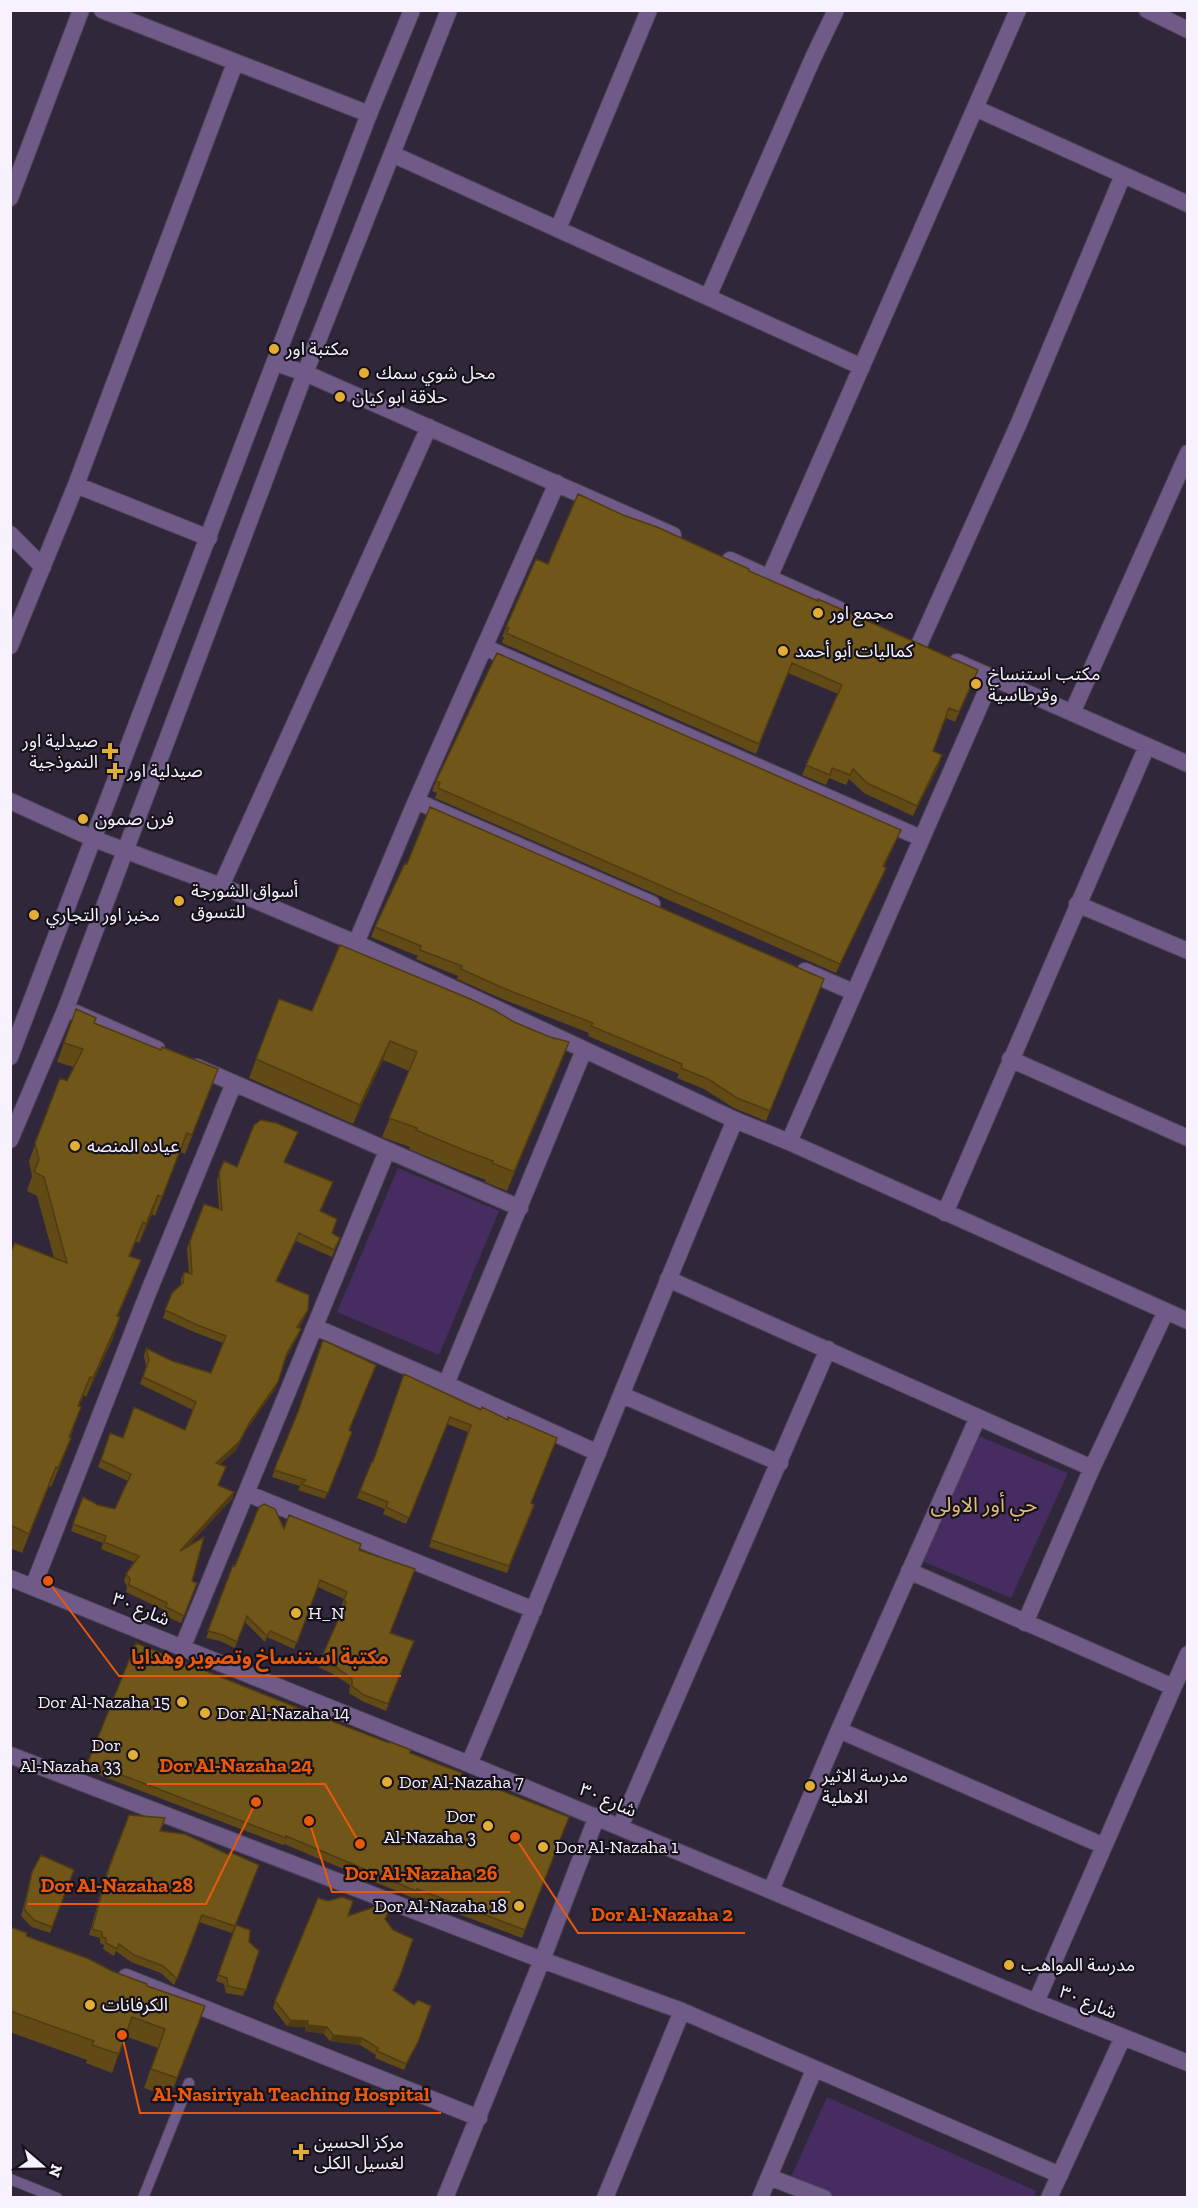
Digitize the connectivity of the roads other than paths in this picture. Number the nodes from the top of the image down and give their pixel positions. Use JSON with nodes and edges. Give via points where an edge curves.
{"nodes":[{"id":1,"x":81,"y":10,"type":"edge"},
{"id":2,"x":102,"y":10,"type":"edge"},
{"id":3,"x":412,"y":10,"type":"edge"},
{"id":4,"x":448,"y":10,"type":"edge"},
{"id":5,"x":649,"y":10,"type":"edge"},
{"id":6,"x":837,"y":10,"type":"edge"},
{"id":7,"x":1018,"y":10,"type":"edge"},
{"id":8,"x":1147,"y":10,"type":"edge"},
{"id":9,"x":1188,"y":30,"type":"edge"},
{"id":10,"x":235,"y":63,"type":"junction"},
{"id":11,"x":975,"y":108,"type":"junction"},
{"id":12,"x":369,"y":114,"type":"junction"},
{"id":13,"x":392,"y":154,"type":"junction"},
{"id":14,"x":1123,"y":175,"type":"junction"},
{"id":15,"x":10,"y":198,"type":"edge"},
{"id":16,"x":1188,"y":204,"type":"edge"},
{"id":17,"x":558,"y":229,"type":"junction"},
{"id":18,"x":708,"y":297,"type":"junction"},
{"id":19,"x":275,"y":363,"type":"junction"},
{"id":20,"x":862,"y":367,"type":"junction"},
{"id":21,"x":305,"y":374,"type":"junction"},
{"id":22,"x":429,"y":427,"type":"junction"},
{"id":23,"x":1188,"y":453,"type":"edge"},
{"id":24,"x":557,"y":483,"type":"junction"},
{"id":25,"x":76,"y":485,"type":"junction"},
{"id":26,"x":10,"y":534,"type":"edge"},
{"id":27,"x":209,"y":538,"type":"junction"},
{"id":28,"x":685,"y":540,"type":"edge"},
{"id":29,"x":716,"y":554,"type":"edge"},
{"id":30,"x":43,"y":567,"type":"junction"},
{"id":31,"x":769,"y":578,"type":"junction"},
{"id":32,"x":855,"y":616,"type":"edge"},
{"id":33,"x":10,"y":646,"type":"edge"},
{"id":34,"x":484,"y":646,"type":"junction"},
{"id":35,"x":992,"y":678,"type":"junction"},
{"id":36,"x":1072,"y":713,"type":"junction"},
{"id":37,"x":1147,"y":746,"type":"junction"},
{"id":38,"x":1188,"y":764,"type":"edge"},
{"id":39,"x":10,"y":801,"type":"edge"},
{"id":40,"x":416,"y":801,"type":"junction"},
{"id":41,"x":921,"y":838,"type":"junction"},
{"id":42,"x":94,"y":839,"type":"junction"},
{"id":43,"x":127,"y":850,"type":"junction"},
{"id":44,"x":221,"y":886,"type":"junction"},
{"id":45,"x":1077,"y":904,"type":"junction"},
{"id":46,"x":667,"y":911,"type":"edge"},
{"id":47,"x":356,"y":943,"type":"junction"},
{"id":48,"x":1188,"y":951,"type":"edge"},
{"id":49,"x":788,"y":964,"type":"edge"},
{"id":50,"x":853,"y":992,"type":"junction"},
{"id":51,"x":66,"y":1008,"type":"junction"},
{"id":52,"x":584,"y":1050,"type":"junction"},
{"id":53,"x":10,"y":1057,"type":"edge"},
{"id":54,"x":1010,"y":1059,"type":"junction"},
{"id":55,"x":234,"y":1083,"type":"junction"},
{"id":56,"x":735,"y":1120,"type":"junction"},
{"id":57,"x":1188,"y":1138,"type":"edge"},
{"id":58,"x":10,"y":1140,"type":"edge"},
{"id":59,"x":789,"y":1142,"type":"junction"},
{"id":60,"x":387,"y":1151,"type":"junction"},
{"id":61,"x":520,"y":1208,"type":"junction"},
{"id":62,"x":945,"y":1212,"type":"junction"},
{"id":63,"x":668,"y":1279,"type":"junction"},
{"id":64,"x":1166,"y":1311,"type":"junction"},
{"id":65,"x":1188,"y":1321,"type":"edge"},
{"id":66,"x":315,"y":1328,"type":"junction"},
{"id":67,"x":828,"y":1349,"type":"junction"},
{"id":68,"x":446,"y":1384,"type":"junction"},
{"id":69,"x":622,"y":1395,"type":"junction"},
{"id":70,"x":978,"y":1417,"type":"junction"},
{"id":71,"x":598,"y":1453,"type":"junction"},
{"id":72,"x":780,"y":1463,"type":"junction"},
{"id":73,"x":1092,"y":1468,"type":"junction"},
{"id":74,"x":246,"y":1494,"type":"junction"},
{"id":75,"x":909,"y":1571,"type":"junction"},
{"id":76,"x":10,"y":1578,"type":"edge"},
{"id":77,"x":33,"y":1587,"type":"junction"},
{"id":78,"x":534,"y":1610,"type":"junction"},
{"id":79,"x":1025,"y":1623,"type":"junction"},
{"id":80,"x":183,"y":1646,"type":"junction"},
{"id":81,"x":1188,"y":1654,"type":"edge"},
{"id":82,"x":1173,"y":1687,"type":"junction"},
{"id":83,"x":839,"y":1730,"type":"junction"},
{"id":84,"x":10,"y":1755,"type":"edge"},
{"id":85,"x":469,"y":1764,"type":"junction"},
{"id":86,"x":597,"y":1816,"type":"junction"},
{"id":87,"x":620,"y":1827,"type":"junction"},
{"id":88,"x":1104,"y":1846,"type":"junction"},
{"id":89,"x":771,"y":1890,"type":"junction"},
{"id":90,"x":542,"y":1960,"type":"junction"},
{"id":91,"x":109,"y":1970,"type":"edge"},
{"id":92,"x":1036,"y":2002,"type":"junction"},
{"id":93,"x":682,"y":2011,"type":"junction"},
{"id":94,"x":1123,"y":2037,"type":"junction"},
{"id":95,"x":1188,"y":2063,"type":"edge"},
{"id":96,"x":814,"y":2070,"type":"junction"},
{"id":97,"x":189,"y":2083,"type":"dead end"},
{"id":98,"x":479,"y":2118,"type":"junction"},
{"id":99,"x":1060,"y":2175,"type":"junction"},
{"id":100,"x":769,"y":2177,"type":"junction"},
{"id":101,"x":10,"y":2179,"type":"edge"},
{"id":102,"x":57,"y":2198,"type":"edge"},
{"id":103,"x":143,"y":2198,"type":"edge"},
{"id":104,"x":445,"y":2198,"type":"edge"},
{"id":105,"x":605,"y":2198,"type":"edge"},
{"id":106,"x":760,"y":2198,"type":"edge"},
{"id":107,"x":824,"y":2198,"type":"edge"},
{"id":108,"x":1049,"y":2198,"type":"edge"}],
"edges":[{"from":1,"to":15,"type":"street"},
{"from":2,"to":10,"type":"street"},
{"from":3,"to":12,"type":"street"},
{"from":4,"to":13,"type":"street"},
{"from":5,"to":17,"type":"street"},
{"from":6,"to":18,"type":"street"},
{"from":7,"to":11,"type":"street"},
{"from":8,"to":9,"type":"street"},
{"from":10,"to":12,"type":"street"},
{"from":10,"to":25,"type":"street"},
{"from":11,"to":14,"type":"street"},
{"from":11,"to":20,"type":"street"},
{"from":12,"to":19,"type":"street"},
{"from":13,"to":17,"type":"street"},
{"from":13,"to":21,"type":"street"},
{"from":14,"to":16,"type":"street"},
{"from":14,"to":35,"type":"street","via":[[1019,423],[914,643]]},
{"from":17,"to":18,"type":"street"},
{"from":18,"to":20,"type":"street"},
{"from":19,"to":21,"type":"street"},
{"from":19,"to":27,"type":"street"},
{"from":20,"to":31,"type":"street"},
{"from":21,"to":22,"type":"street"},
{"from":21,"to":43,"type":"street"},
{"from":22,"to":24,"type":"street"},
{"from":22,"to":44,"type":"street"},
{"from":23,"to":36,"type":"street"},
{"from":24,"to":28,"type":"street"},
{"from":24,"to":34,"type":"street"},
{"from":25,"to":27,"type":"street"},
{"from":25,"to":30,"type":"street"},
{"from":26,"to":30,"type":"street"},
{"from":27,"to":42,"type":"street"},
{"from":29,"to":31,"type":"street"},
{"from":30,"to":33,"type":"street"},
{"from":31,"to":32,"type":"street"},
{"from":34,"to":40,"type":"street"},
{"from":34,"to":41,"type":"street"},
{"from":35,"to":36,"type":"street"},
{"from":35,"to":41,"type":"street"},
{"from":36,"to":37,"type":"street"},
{"from":37,"to":38,"type":"street"},
{"from":37,"to":45,"type":"street"},
{"from":39,"to":42,"type":"street"},
{"from":40,"to":46,"type":"street"},
{"from":40,"to":47,"type":"street"},
{"from":41,"to":50,"type":"street"},
{"from":42,"to":43,"type":"street"},
{"from":42,"to":53,"type":"street"},
{"from":43,"to":44,"type":"street"},
{"from":43,"to":51,"type":"street"},
{"from":44,"to":47,"type":"street"},
{"from":45,"to":48,"type":"street"},
{"from":45,"to":54,"type":"street"},
{"from":47,"to":52,"type":"street"},
{"from":49,"to":50,"type":"street"},
{"from":50,"to":59,"type":"street"},
{"from":51,"to":55,"type":"street"},
{"from":51,"to":58,"type":"street"},
{"from":52,"to":56,"type":"street"},
{"from":52,"to":61,"type":"street"},
{"from":54,"to":57,"type":"street"},
{"from":54,"to":62,"type":"street"},
{"from":55,"to":60,"type":"street"},
{"from":55,"to":77,"type":"street"},
{"from":56,"to":59,"type":"street"},
{"from":56,"to":63,"type":"street"},
{"from":59,"to":62,"type":"street"},
{"from":60,"to":61,"type":"street"},
{"from":60,"to":66,"type":"street"},
{"from":61,"to":68,"type":"street"},
{"from":62,"to":64,"type":"street"},
{"from":63,"to":67,"type":"street"},
{"from":63,"to":69,"type":"street"},
{"from":64,"to":65,"type":"street"},
{"from":64,"to":73,"type":"street"},
{"from":66,"to":68,"type":"street"},
{"from":66,"to":74,"type":"street"},
{"from":67,"to":70,"type":"street"},
{"from":67,"to":72,"type":"street"},
{"from":68,"to":71,"type":"street"},
{"from":69,"to":71,"type":"street"},
{"from":69,"to":72,"type":"street"},
{"from":70,"to":73,"type":"street"},
{"from":70,"to":75,"type":"street"},
{"from":71,"to":78,"type":"street"},
{"from":72,"to":87,"type":"street"},
{"from":73,"to":79,"type":"street"},
{"from":74,"to":78,"type":"street"},
{"from":74,"to":80,"type":"street"},
{"from":75,"to":79,"type":"street"},
{"from":75,"to":83,"type":"street"},
{"from":76,"to":77,"type":"street","name":"شارع ٣٠"},
{"from":77,"to":80,"type":"street","name":"شارع ٣٠"},
{"from":78,"to":85,"type":"street"},
{"from":79,"to":82,"type":"street"},
{"from":80,"to":85,"type":"street","name":"شارع ٣٠"},
{"from":81,"to":82,"type":"street"},
{"from":82,"to":88,"type":"street"},
{"from":83,"to":88,"type":"street"},
{"from":83,"to":89,"type":"street"},
{"from":84,"to":90,"type":"street"},
{"from":85,"to":86,"type":"street","name":"شارع ٣٠"},
{"from":86,"to":87,"type":"street","name":"شارع ٣٠"},
{"from":86,"to":90,"type":"street"},
{"from":87,"to":89,"type":"street","name":"شارع ٣٠"},
{"from":88,"to":92,"type":"street"},
{"from":89,"to":92,"type":"street","name":"شارع ٣٠"},
{"from":90,"to":93,"type":"street"},
{"from":90,"to":98,"type":"street"},
{"from":91,"to":98,"type":"street"},
{"from":92,"to":94,"type":"street","name":"شارع ٣٠"},
{"from":93,"to":96,"type":"street"},
{"from":93,"to":105,"type":"street"},
{"from":94,"to":95,"type":"street","name":"شارع ٣٠"},
{"from":94,"to":99,"type":"street"},
{"from":96,"to":99,"type":"street"},
{"from":96,"to":100,"type":"street"},
{"from":97,"to":103,"type":"lane"},
{"from":98,"to":104,"type":"street"},
{"from":99,"to":108,"type":"street"},
{"from":100,"to":106,"type":"street"},
{"from":100,"to":107,"type":"street"},
{"from":101,"to":102,"type":"lane"}]}
